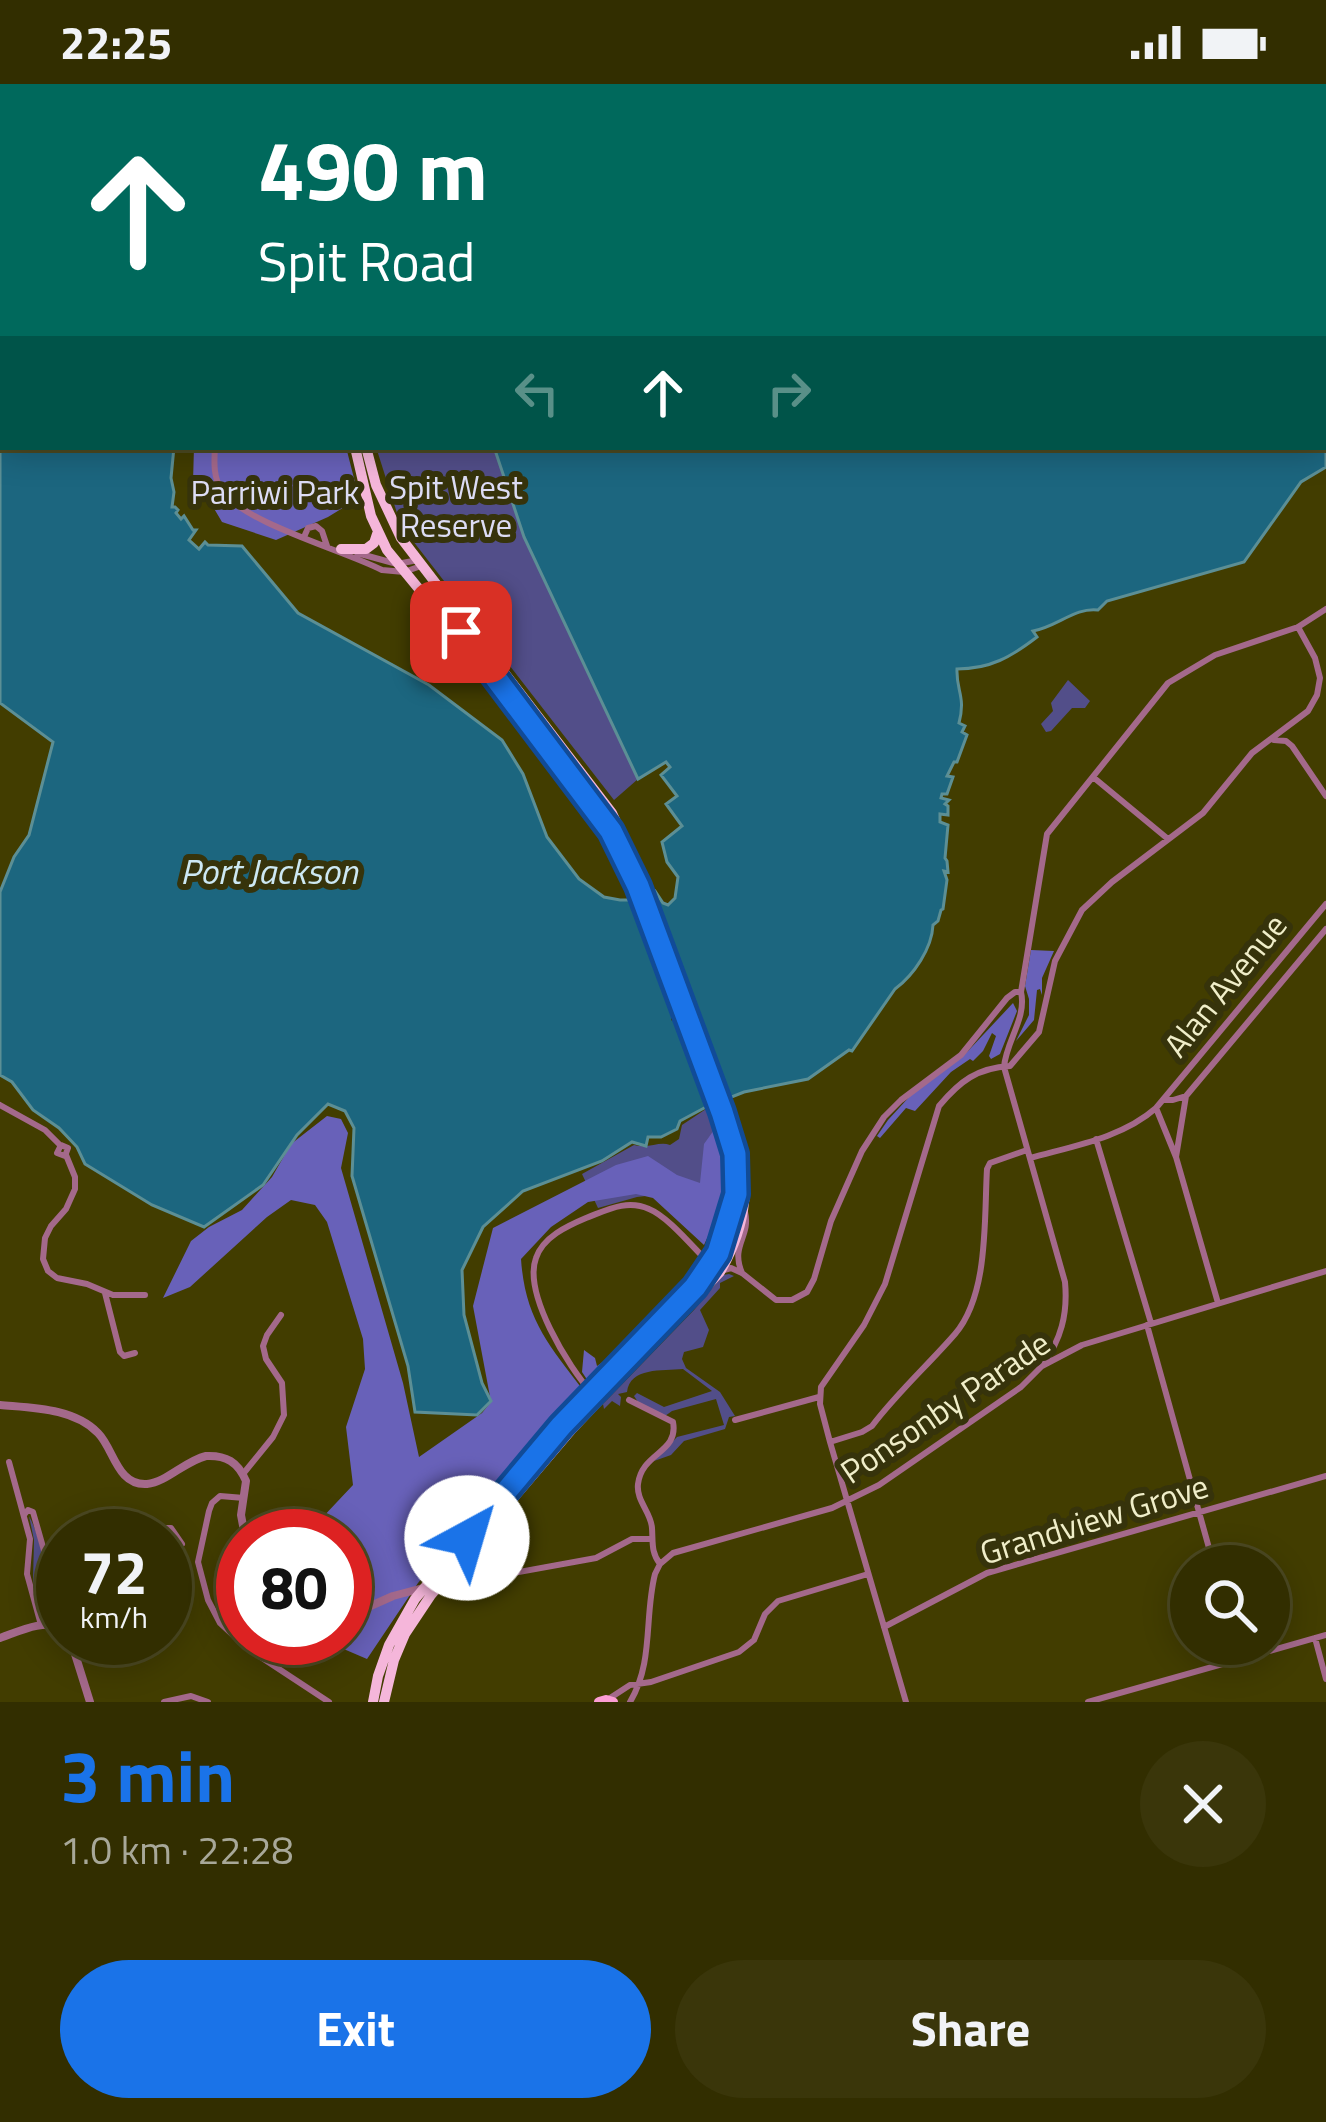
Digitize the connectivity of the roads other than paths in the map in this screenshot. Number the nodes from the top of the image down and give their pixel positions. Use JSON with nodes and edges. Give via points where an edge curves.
{"nodes":[{"id":1,"x":215,"y":450,"type":"edge"},
{"id":2,"x":356,"y":450,"type":"edge"},
{"id":3,"x":367,"y":450,"type":"edge"},
{"id":4,"x":377,"y":532,"type":"junction"},
{"id":5,"x":304,"y":537,"type":"junction"},
{"id":6,"x":333,"y":548,"type":"junction"},
{"id":7,"x":420,"y":563,"type":"junction"},
{"id":8,"x":401,"y":568,"type":"junction"},
{"id":9,"x":1326,"y":609,"type":"edge"},
{"id":10,"x":1298,"y":627,"type":"junction"},
{"id":11,"x":1270,"y":740,"type":"junction"},
{"id":12,"x":1093,"y":777,"type":"junction"},
{"id":13,"x":1326,"y":796,"type":"edge"},
{"id":14,"x":586,"y":809,"type":"dead end"},
{"id":15,"x":1168,"y":839,"type":"junction"},
{"id":16,"x":612,"y":849,"type":"dead end"},
{"id":17,"x":641,"y":885,"type":"junction"},
{"id":18,"x":1326,"y":904,"type":"edge"},
{"id":19,"x":1326,"y":928,"type":"edge"},
{"id":20,"x":1018,"y":992,"type":"junction"},
{"id":21,"x":1004,"y":1067,"type":"junction"},
{"id":22,"x":1186,"y":1096,"type":"junction"},
{"id":23,"x":1164,"y":1100,"type":"junction"},
{"id":24,"x":0,"y":1105,"type":"edge"},
{"id":25,"x":1156,"y":1108,"type":"junction"},
{"id":26,"x":725,"y":1111,"type":"junction"},
{"id":27,"x":1096,"y":1139,"type":"junction"},
{"id":28,"x":1029,"y":1155,"type":"junction"},
{"id":29,"x":1176,"y":1156,"type":"junction"},
{"id":30,"x":745,"y":1202,"type":"junction"},
{"id":31,"x":716,"y":1269,"type":"junction"},
{"id":32,"x":1326,"y":1270,"type":"edge"},
{"id":33,"x":742,"y":1273,"type":"junction"},
{"id":34,"x":105,"y":1293,"type":"junction"},
{"id":35,"x":145,"y":1295,"type":"dead end"},
{"id":36,"x":1218,"y":1303,"type":"junction"},
{"id":37,"x":281,"y":1315,"type":"dead end"},
{"id":38,"x":1149,"y":1324,"type":"junction"},
{"id":39,"x":135,"y":1353,"type":"dead end"},
{"id":40,"x":1042,"y":1366,"type":"junction"},
{"id":41,"x":596,"y":1396,"type":"junction"},
{"id":42,"x":819,"y":1397,"type":"junction"},
{"id":43,"x":629,"y":1400,"type":"dead end"},
{"id":44,"x":0,"y":1405,"type":"edge"},
{"id":45,"x":735,"y":1420,"type":"dead end"},
{"id":46,"x":830,"y":1442,"type":"junction"},
{"id":47,"x":9,"y":1462,"type":"dead end"},
{"id":48,"x":243,"y":1474,"type":"junction"},
{"id":49,"x":1326,"y":1476,"type":"edge"},
{"id":50,"x":244,"y":1498,"type":"junction"},
{"id":51,"x":847,"y":1503,"type":"junction"},
{"id":52,"x":243,"y":1509,"type":"edge"},
{"id":53,"x":1200,"y":1511,"type":"junction"},
{"id":54,"x":25,"y":1518,"type":"junction"},
{"id":55,"x":36,"y":1522,"type":"edge"},
{"id":56,"x":650,"y":1539,"type":"junction"},
{"id":57,"x":1209,"y":1545,"type":"edge"},
{"id":58,"x":660,"y":1564,"type":"junction"},
{"id":59,"x":868,"y":1574,"type":"junction"},
{"id":60,"x":426,"y":1586,"type":"junction"},
{"id":61,"x":458,"y":1592,"type":"dead end"},
{"id":62,"x":398,"y":1594,"type":"junction"},
{"id":63,"x":372,"y":1606,"type":"edge"},
{"id":64,"x":36,"y":1607,"type":"edge"},
{"id":65,"x":408,"y":1610,"type":"junction"},
{"id":66,"x":36,"y":1627,"type":"edge"},
{"id":67,"x":884,"y":1627,"type":"junction"},
{"id":68,"x":1326,"y":1635,"type":"edge"},
{"id":69,"x":0,"y":1638,"type":"edge"},
{"id":70,"x":1315,"y":1638,"type":"junction"},
{"id":71,"x":79,"y":1665,"type":"edge"},
{"id":72,"x":1326,"y":1679,"type":"edge"},
{"id":73,"x":638,"y":1684,"type":"junction"},
{"id":74,"x":603,"y":1701,"type":"edge"},
{"id":75,"x":90,"y":1702,"type":"edge"},
{"id":76,"x":164,"y":1702,"type":"edge"},
{"id":77,"x":208,"y":1702,"type":"edge"},
{"id":78,"x":329,"y":1702,"type":"edge"},
{"id":79,"x":373,"y":1702,"type":"edge"},
{"id":80,"x":383,"y":1702,"type":"edge"},
{"id":81,"x":630,"y":1702,"type":"edge"},
{"id":82,"x":906,"y":1702,"type":"edge"},
{"id":83,"x":1088,"y":1702,"type":"edge"}],
"edges":[{"from":1,"to":5,"type":"street","via":[[224,494]]},
{"from":2,"to":4,"type":"highway"},
{"from":3,"to":7,"type":"highway","via":[[385,507]]},
{"from":4,"to":6,"type":"highway","via":[[366,549]]},
{"from":4,"to":8,"type":"highway"},
{"from":5,"to":6,"type":"street"},
{"from":5,"to":6,"type":"street","via":[[316,526]]},
{"from":6,"to":8,"type":"street"},
{"from":7,"to":8,"type":"street"},
{"from":7,"to":17,"type":"highway","via":[[611,812]]},
{"from":8,"to":17,"type":"highway","via":[[461,632],[580,788]]},
{"from":9,"to":10,"type":"street"},
{"from":10,"to":11,"type":"street","via":[[1321,678],[1317,695]]},
{"from":10,"to":12,"type":"street","via":[[1215,655],[1168,683]]},
{"from":11,"to":13,"type":"street","via":[[1292,746]]},
{"from":11,"to":15,"type":"street"},
{"from":12,"to":15,"type":"street"},
{"from":12,"to":20,"type":"street","via":[[1047,834]]},
{"from":14,"to":16,"type":"street"},
{"from":15,"to":21,"type":"street","via":[[1075,920],[1055,961],[1039,1032]]},
{"from":17,"to":26,"type":"highway"},
{"from":18,"to":23,"type":"street","name":"Alan Avenue"},
{"from":19,"to":22,"type":"street","name":"Alan Avenue"},
{"from":20,"to":21,"type":"street","via":[[1023,1008]]},
{"from":20,"to":33,"type":"street","via":[[961,1055],[884,1117],[846,1186],[807,1292],[776,1300]]},
{"from":21,"to":28,"type":"street"},
{"from":21,"to":42,"type":"street","via":[[968,1078],[939,1106],[885,1284]]},
{"from":22,"to":23,"type":"street","name":"Alan Avenue"},
{"from":22,"to":29,"type":"street","name":"Alan Avenue"},
{"from":23,"to":25,"type":"street","name":"Alan Avenue"},
{"from":24,"to":34,"type":"street","via":[[45,1130],[75,1177],[66,1209],[47,1232],[44,1264],[57,1278]]},
{"from":25,"to":27,"type":"street","name":"Alan Avenue"},
{"from":25,"to":29,"type":"street"},
{"from":26,"to":30,"type":"highway","via":[[746,1166]]},
{"from":26,"to":31,"type":"highway","via":[[738,1182]]},
{"from":27,"to":28,"type":"street","name":"Alan Avenue"},
{"from":27,"to":38,"type":"street"},
{"from":28,"to":40,"type":"street","via":[[1066,1296],[1060,1335]]},
{"from":28,"to":46,"type":"street","via":[[987,1169],[980,1274],[957,1332],[872,1426]]},
{"from":29,"to":36,"type":"street"},
{"from":30,"to":31,"type":"highway","via":[[735,1242]]},
{"from":30,"to":33,"type":"street","via":[[736,1255]]},
{"from":31,"to":33,"type":"street"},
{"from":31,"to":41,"type":"highway"},
{"from":31,"to":41,"type":"street","via":[[652,1209],[627,1204],[543,1244],[534,1262],[548,1324]]},
{"from":32,"to":36,"type":"street","name":"Ponsonby Parade"},
{"from":34,"to":35,"type":"street"},
{"from":34,"to":39,"type":"street","via":[[118,1348]]},
{"from":36,"to":38,"type":"street","name":"Ponsonby Parade"},
{"from":37,"to":48,"type":"street","via":[[263,1346],[282,1383],[284,1415]]},
{"from":38,"to":40,"type":"street","name":"Ponsonby Parade"},
{"from":38,"to":53,"type":"street"},
{"from":40,"to":51,"type":"street","name":"Ponsonby Parade"},
{"from":41,"to":60,"type":"highway","via":[[561,1426]]},
{"from":41,"to":80,"type":"highway","via":[[431,1595],[405,1634]]},
{"from":42,"to":45,"type":"street"},
{"from":42,"to":46,"type":"street"},
{"from":43,"to":56,"type":"street","via":[[673,1422],[675,1431],[638,1481]]},
{"from":44,"to":48,"type":"street","via":[[87,1423],[134,1482],[154,1482],[206,1456],[226,1457]]},
{"from":46,"to":51,"type":"street"},
{"from":47,"to":54,"type":"street"},
{"from":48,"to":50,"type":"street"},
{"from":49,"to":53,"type":"street","name":"Grandview Grove"},
{"from":50,"to":52,"type":"street"},
{"from":50,"to":78,"type":"street","via":[[220,1496],[209,1511],[198,1562],[208,1600],[229,1633]]},
{"from":51,"to":58,"type":"street","name":"Ponsonby Parade","via":[[673,1553]]},
{"from":51,"to":59,"type":"street"},
{"from":53,"to":57,"type":"street"},
{"from":53,"to":67,"type":"street","name":"Grandview Grove","via":[[987,1573]]},
{"from":54,"to":55,"type":"street","via":[[33,1512]]},
{"from":54,"to":64,"type":"street"},
{"from":56,"to":58,"type":"street"},
{"from":56,"to":61,"type":"street"},
{"from":58,"to":73,"type":"street"},
{"from":59,"to":67,"type":"street"},
{"from":59,"to":73,"type":"street","via":[[778,1601],[739,1652]]},
{"from":60,"to":62,"type":"street"},
{"from":60,"to":65,"type":"highway"},
{"from":62,"to":63,"type":"street"},
{"from":62,"to":65,"type":"street"},
{"from":65,"to":79,"type":"highway","via":[[388,1645]]},
{"from":66,"to":69,"type":"street"},
{"from":67,"to":82,"type":"street"},
{"from":68,"to":70,"type":"street"},
{"from":70,"to":72,"type":"street"},
{"from":70,"to":83,"type":"street"},
{"from":71,"to":75,"type":"street"},
{"from":73,"to":74,"type":"street"},
{"from":73,"to":81,"type":"street"},
{"from":76,"to":77,"type":"street"}]}
